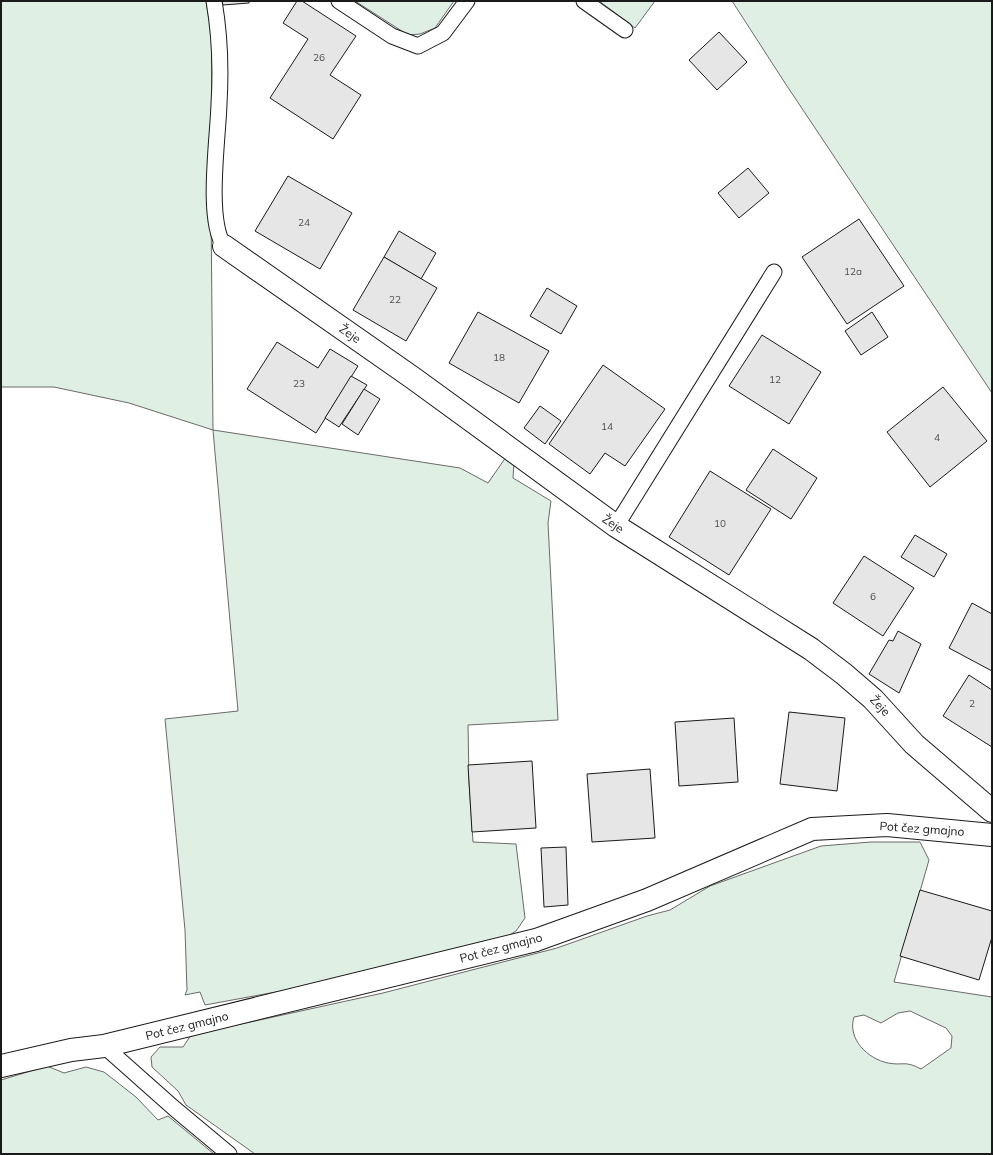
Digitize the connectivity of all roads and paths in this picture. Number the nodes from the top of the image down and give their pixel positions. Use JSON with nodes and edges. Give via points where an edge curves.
{"nodes":[{"id":1,"x":214,"y":1,"type":"edge"},
{"id":2,"x":339,"y":1,"type":"edge"},
{"id":3,"x":467,"y":1,"type":"edge"},
{"id":4,"x":584,"y":1,"type":"edge"},
{"id":5,"x":626,"y":30,"type":"dead end"},
{"id":6,"x":224,"y":246,"type":"joint"},
{"id":7,"x":774,"y":272,"type":"dead end"},
{"id":8,"x":616,"y":526,"type":"junction"},
{"id":9,"x":992,"y":811,"type":"edge"},
{"id":10,"x":992,"y":834,"type":"edge"},
{"id":11,"x":104,"y":1046,"type":"junction"},
{"id":12,"x":1,"y":1066,"type":"edge"},
{"id":13,"x":229,"y":1154,"type":"edge"}],
"edges":[{"from":1,"to":6,"type":"lane","via":[[218,23],[219,102],[214,208],[218,237]]},
{"from":2,"to":3,"type":"lane","via":[[392,36],[418,46],[444,33]]},
{"from":4,"to":5,"type":"lane"},
{"from":6,"to":8,"type":"street","name":"Žeje","via":[[413,378]]},
{"from":7,"to":8,"type":"lane"},
{"from":8,"to":9,"type":"street","name":"Žeje","via":[[811,649],[844,674],[873,699],[914,744]]},
{"from":10,"to":11,"type":"street","name":"Pot čez gmajno","via":[[887,825],[812,829],[647,900],[536,940]]},
{"from":11,"to":12,"type":"street","name":"Pot čez gmajno","via":[[71,1050]]},
{"from":11,"to":13,"type":"lane"}]}
